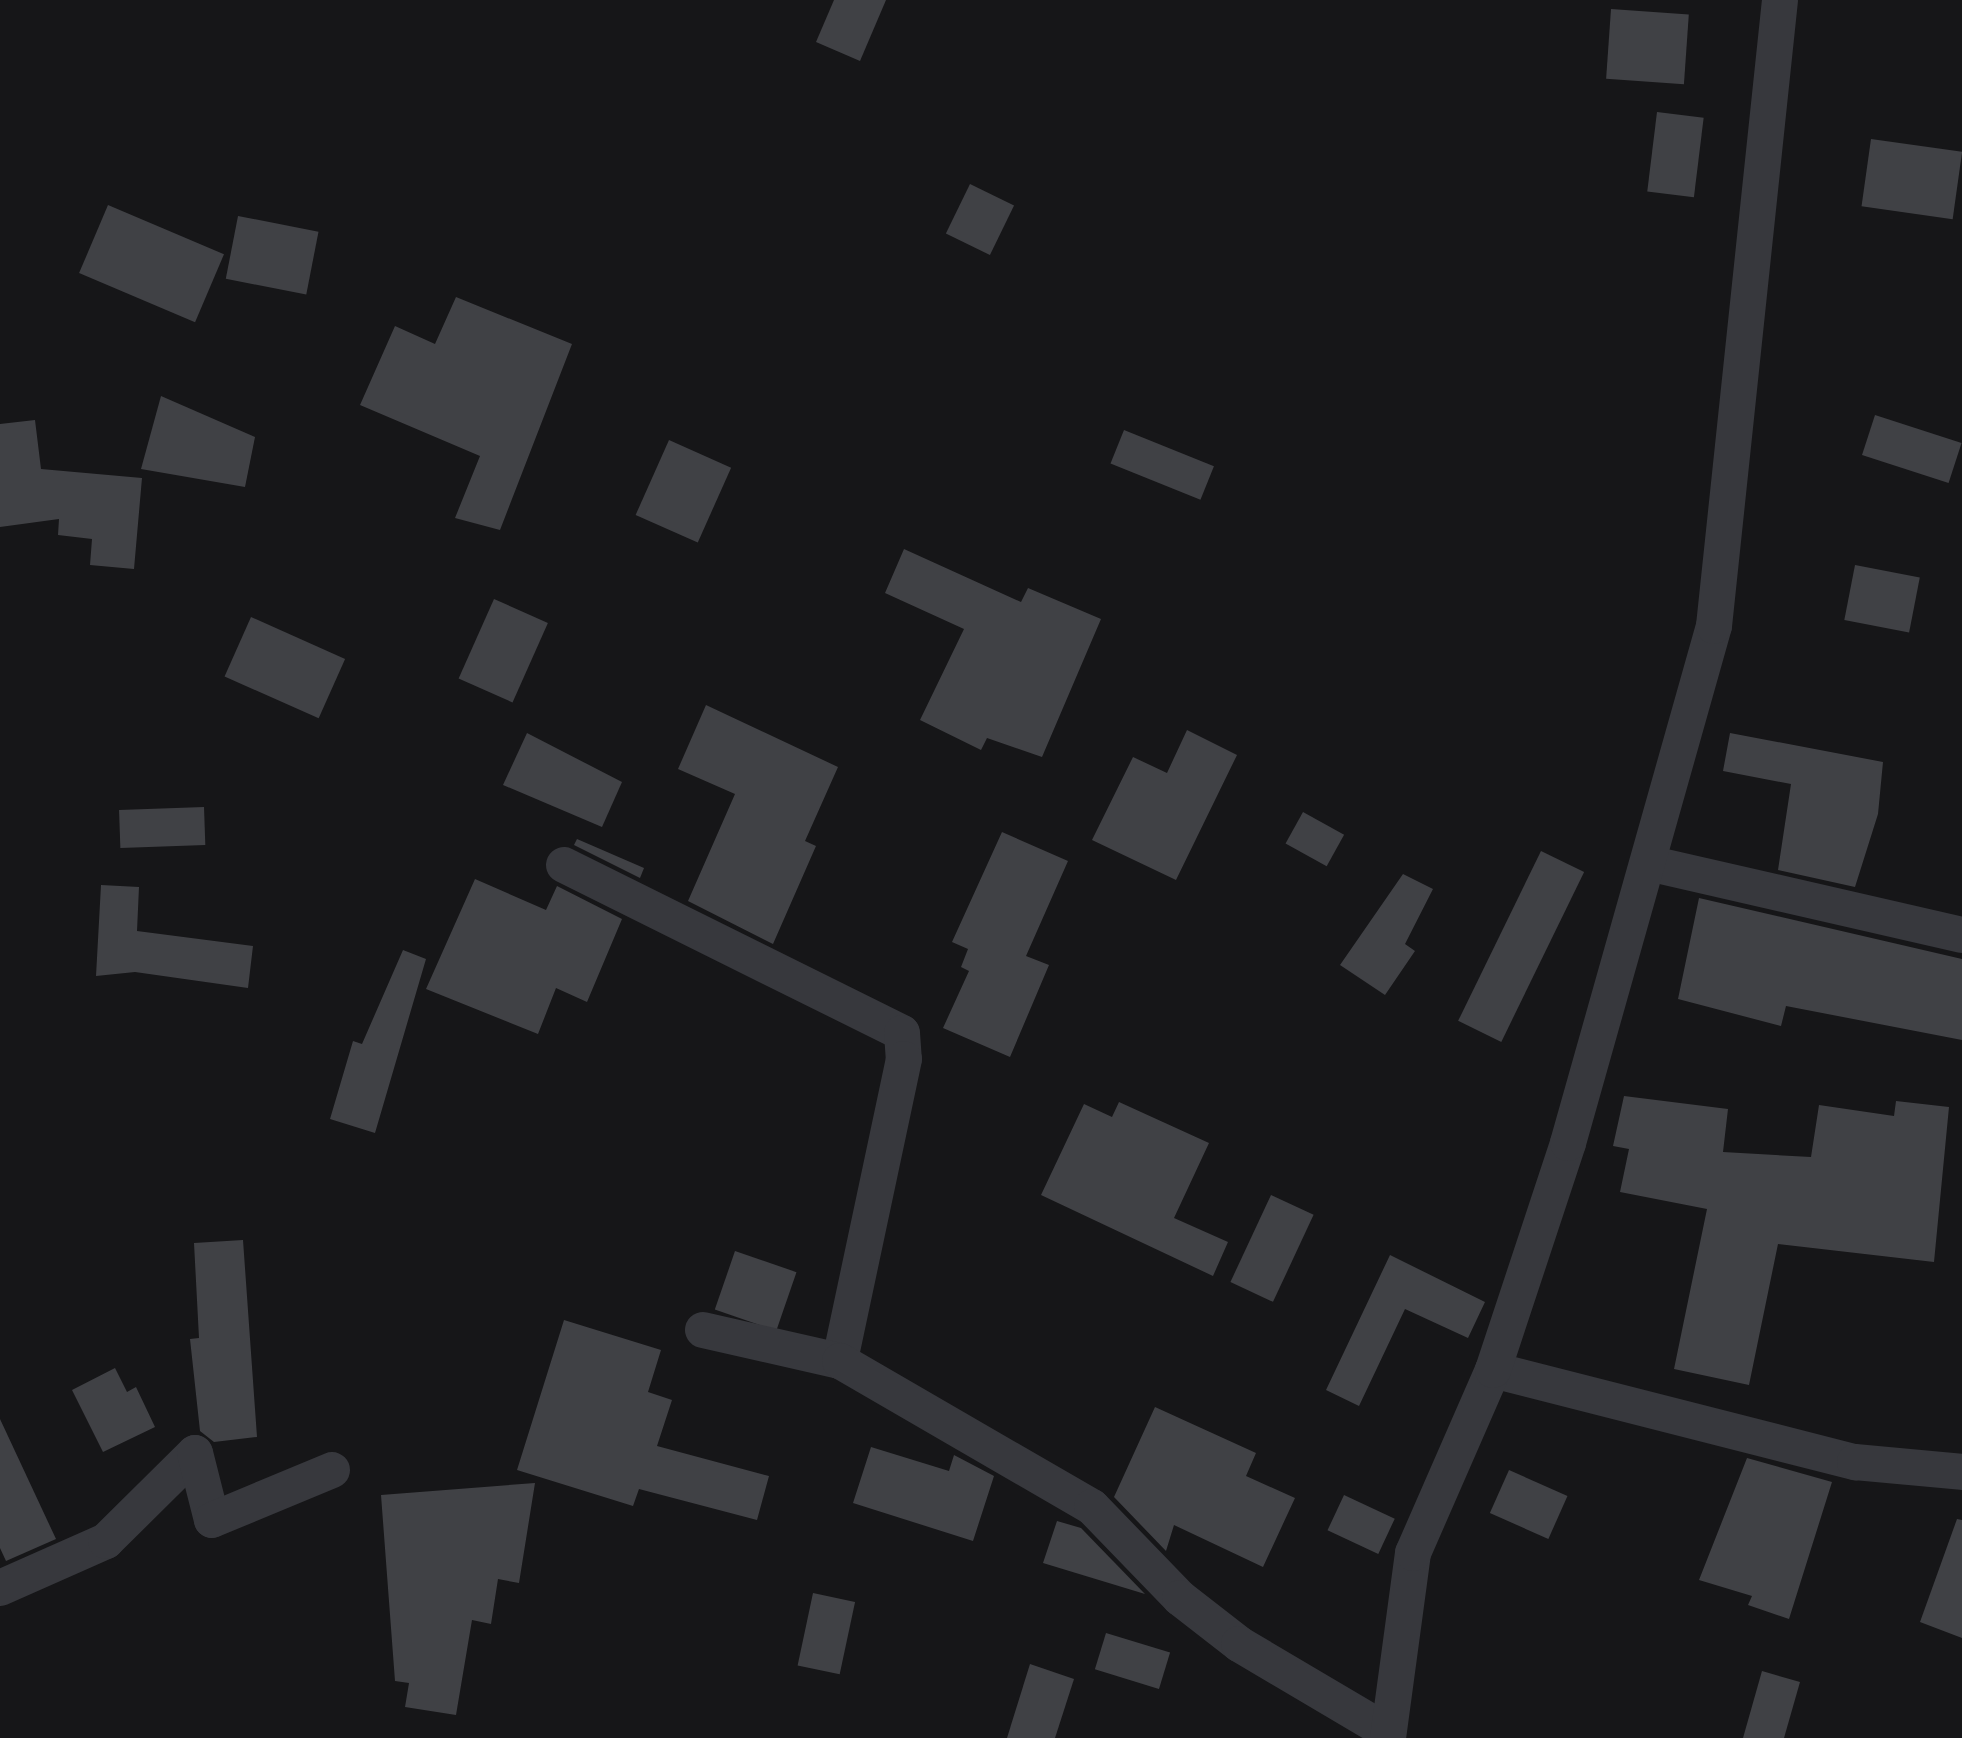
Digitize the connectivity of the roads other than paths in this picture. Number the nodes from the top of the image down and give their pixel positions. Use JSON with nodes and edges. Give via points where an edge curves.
{"nodes":[{"id":1,"x":1780,"y":0,"type":"edge"},
{"id":2,"x":1648,"y":863,"type":"junction"},
{"id":3,"x":564,"y":865,"type":"dead end"},
{"id":4,"x":1962,"y":935,"type":"edge"},
{"id":5,"x":703,"y":1330,"type":"dead end"},
{"id":6,"x":840,"y":1361,"type":"junction"},
{"id":7,"x":1493,"y":1370,"type":"junction"},
{"id":8,"x":332,"y":1470,"type":"dead end"},
{"id":9,"x":1962,"y":1472,"type":"edge"},
{"id":10,"x":0,"y":1588,"type":"edge"},
{"id":11,"x":1388,"y":1735,"type":"edge"}],
"edges":[{"from":1,"to":2,"type":"street","via":[[1714,626]]},
{"from":2,"to":4,"type":"street"},
{"from":2,"to":7,"type":"street"},
{"from":3,"to":6,"type":"street","via":[[902,1033],[904,1059]]},
{"from":5,"to":6,"type":"street"},
{"from":6,"to":11,"type":"street","via":[[1092,1507],[1224,1633]]},
{"from":7,"to":9,"type":"street","via":[[1856,1462]]},
{"from":7,"to":11,"type":"street","via":[[1413,1552]]},
{"from":8,"to":10,"type":"street","via":[[212,1520],[195,1453],[106,1541]]}]}
